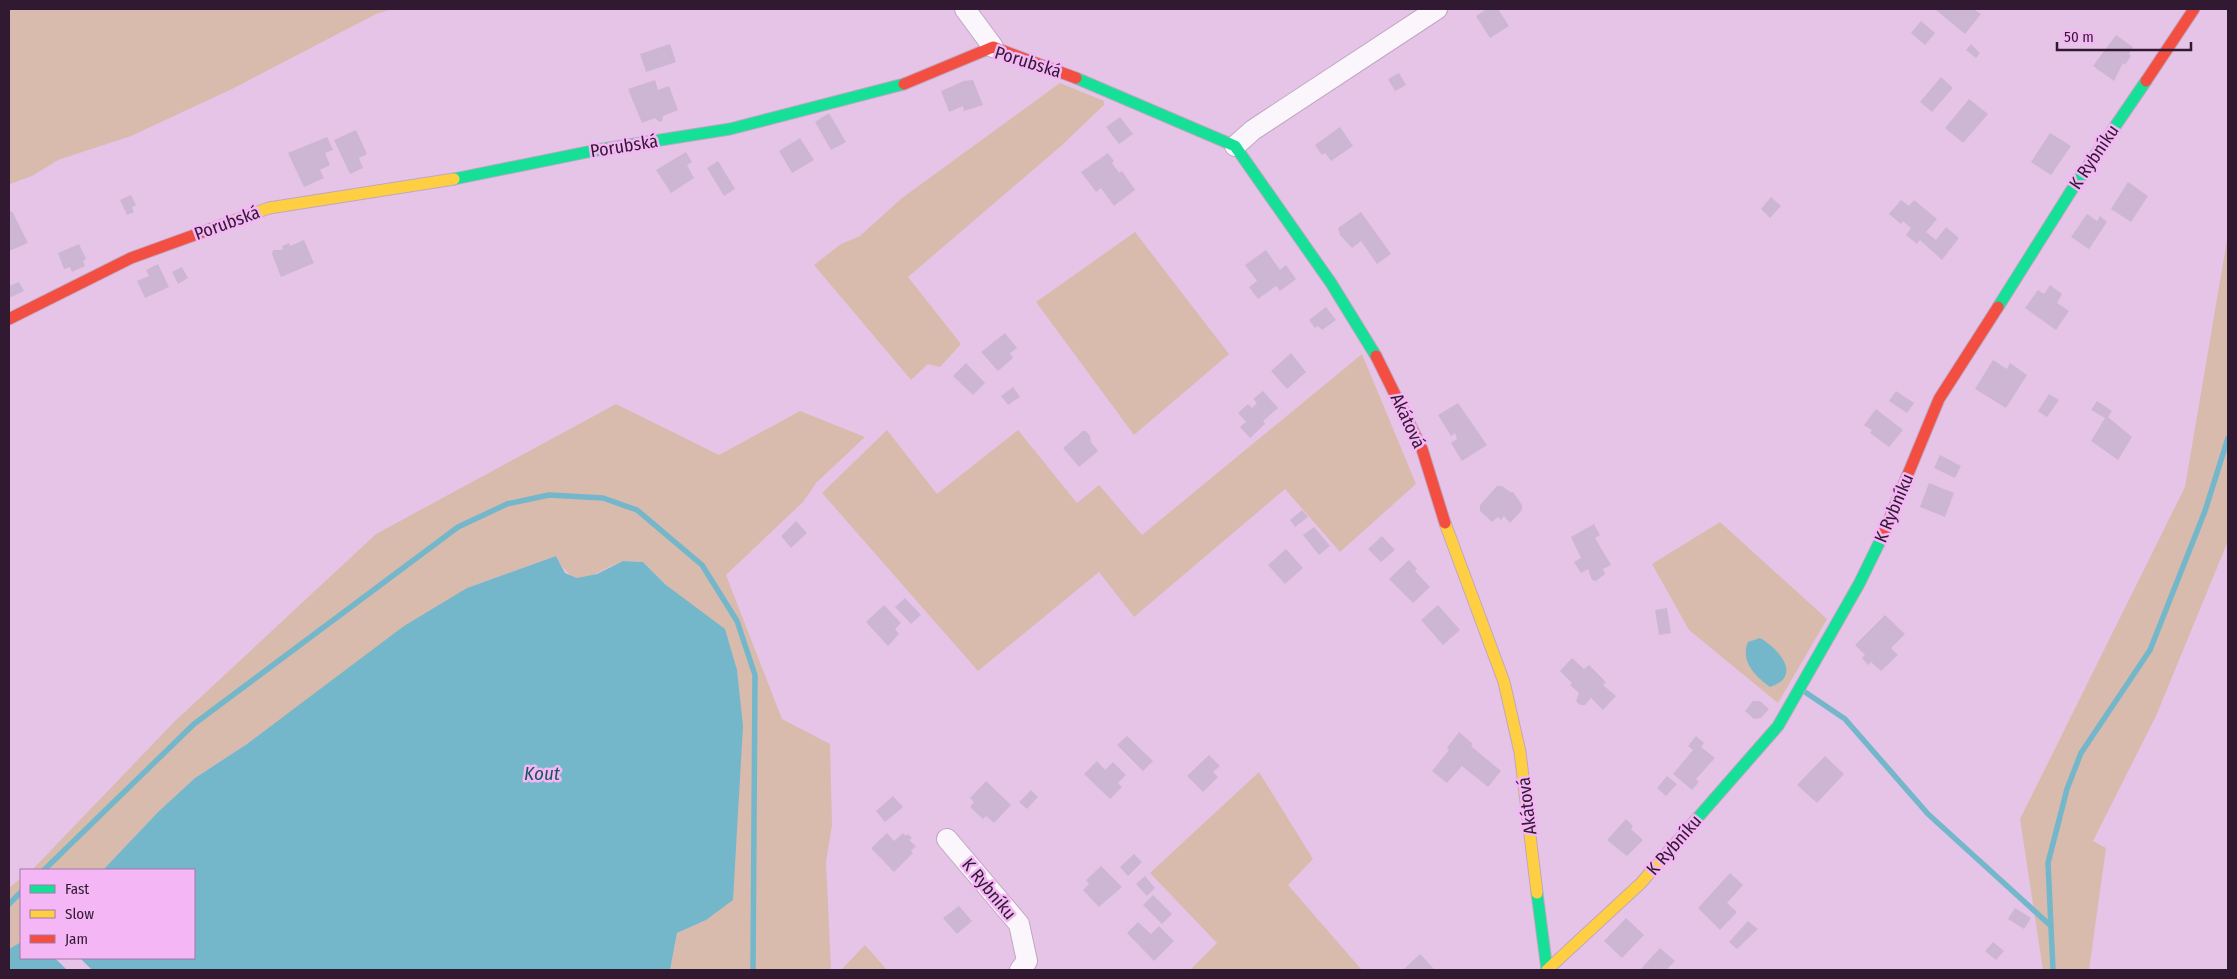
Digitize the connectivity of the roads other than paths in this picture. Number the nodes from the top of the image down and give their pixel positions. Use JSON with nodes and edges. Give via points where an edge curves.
{"nodes":[{"id":1,"x":965,"y":9,"type":"edge"},
{"id":2,"x":1438,"y":9,"type":"edge"},
{"id":3,"x":2194,"y":9,"type":"edge"},
{"id":4,"x":993,"y":47,"type":"junction"},
{"id":5,"x":1235,"y":146,"type":"junction"},
{"id":6,"x":9,"y":319,"type":"edge"},
{"id":7,"x":947,"y":839,"type":"dead end"},
{"id":8,"x":1020,"y":970,"type":"edge"},
{"id":9,"x":1547,"y":970,"type":"edge"}],
"edges":[{"from":1,"to":4,"type":"street"},
{"from":2,"to":5,"type":"street","via":[[1253,130]]},
{"from":3,"to":9,"type":"street","name":"K Rybníku","via":[[2071,191],[1939,399],[1889,524],[1868,567],[1778,726],[1641,884]]},
{"from":4,"to":5,"type":"street","name":"Porubská","via":[[1104,88]]},
{"from":4,"to":6,"type":"street","name":"Porubská","via":[[912,82],[730,129],[597,150],[429,184],[269,208],[131,258]]},
{"from":5,"to":9,"type":"street","name":"Akátová","via":[[1336,291],[1383,368],[1422,449],[1451,544],[1506,691],[1520,752]]},
{"from":7,"to":8,"type":"street","name":"K Rybníku","via":[[1019,924],[1027,962]]}]}
